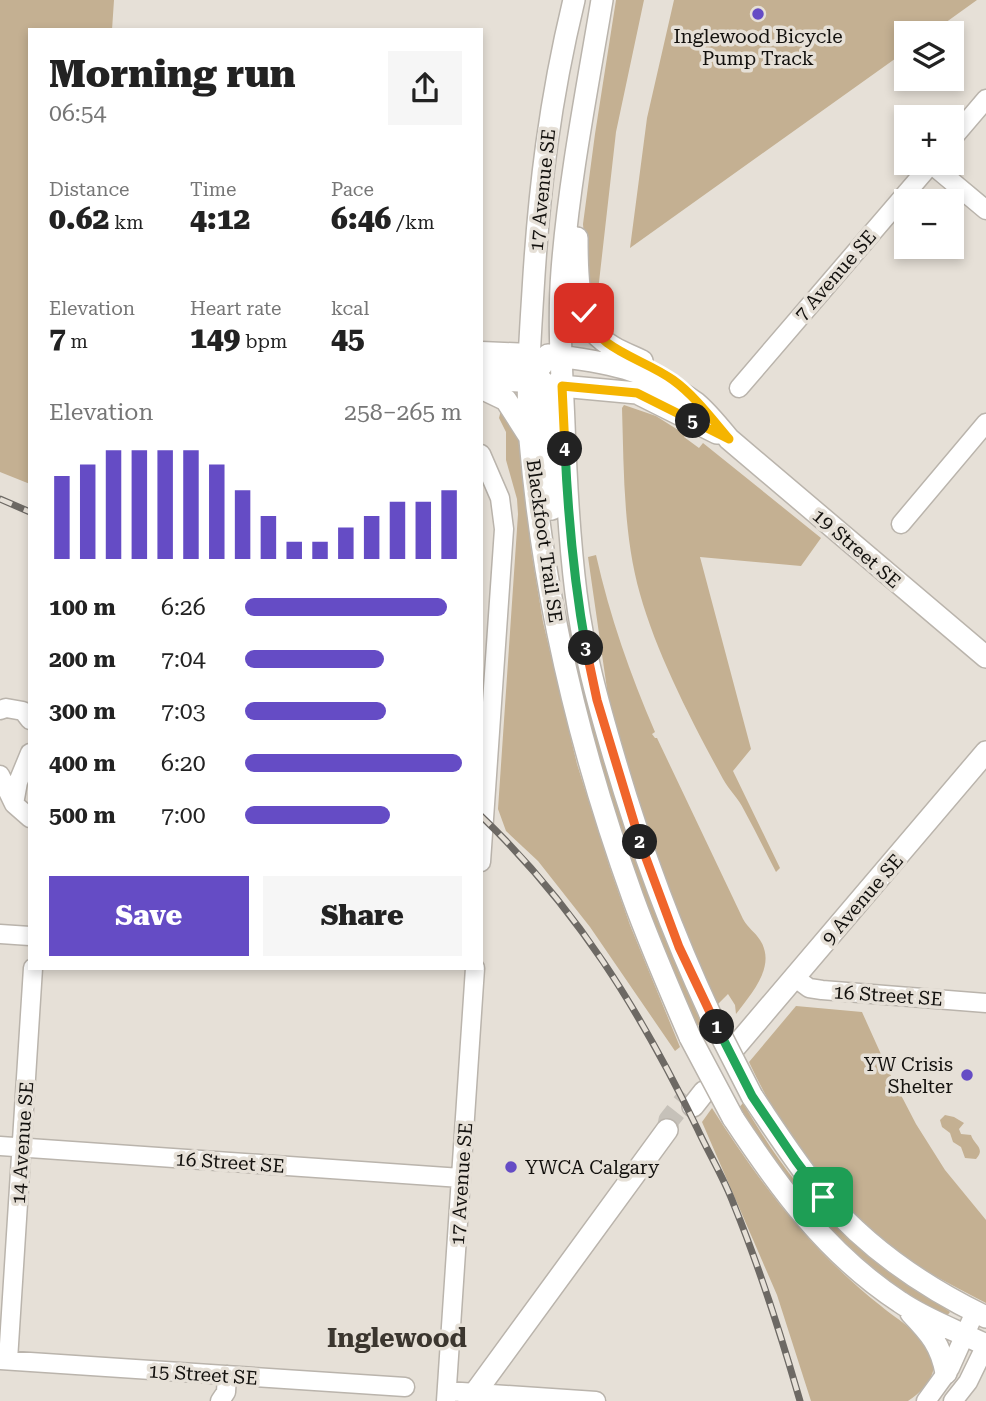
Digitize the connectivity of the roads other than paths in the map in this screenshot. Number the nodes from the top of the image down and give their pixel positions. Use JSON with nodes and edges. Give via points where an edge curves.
{"nodes":[{"id":1,"x":574,"y":0,"type":"edge"},
{"id":2,"x":602,"y":0,"type":"edge"},
{"id":3,"x":986,"y":99,"type":"edge"},
{"id":4,"x":964,"y":125,"type":"edge"},
{"id":5,"x":581,"y":131,"type":"junction"},
{"id":6,"x":921,"y":175,"type":"edge"},
{"id":7,"x":945,"y":175,"type":"edge"},
{"id":8,"x":986,"y":210,"type":"edge"},
{"id":9,"x":483,"y":352,"type":"edge"},
{"id":10,"x":559,"y":356,"type":"junction"},
{"id":11,"x":483,"y":368,"type":"edge"},
{"id":12,"x":538,"y":373,"type":"junction"},
{"id":13,"x":483,"y":381,"type":"edge"},
{"id":14,"x":739,"y":388,"type":"dead end"},
{"id":15,"x":483,"y":389,"type":"edge"},
{"id":16,"x":698,"y":405,"type":"junction"},
{"id":17,"x":986,"y":424,"type":"edge"},
{"id":18,"x":530,"y":438,"type":"junction"},
{"id":19,"x":729,"y":439,"type":"junction"},
{"id":20,"x":483,"y":459,"type":"edge"},
{"id":21,"x":901,"y":524,"type":"dead end"},
{"id":22,"x":986,"y":657,"type":"edge"},
{"id":23,"x":0,"y":710,"type":"edge"},
{"id":24,"x":28,"y":717,"type":"edge"},
{"id":25,"x":986,"y":752,"type":"edge"},
{"id":26,"x":28,"y":758,"type":"edge"},
{"id":27,"x":0,"y":775,"type":"edge"},
{"id":28,"x":14,"y":804,"type":"junction"},
{"id":29,"x":28,"y":816,"type":"edge"},
{"id":30,"x":483,"y":832,"type":"edge"},
{"id":31,"x":0,"y":934,"type":"edge"},
{"id":32,"x":28,"y":936,"type":"edge"},
{"id":33,"x":33,"y":970,"type":"edge"},
{"id":34,"x":475,"y":970,"type":"edge"},
{"id":35,"x":794,"y":977,"type":"junction"},
{"id":36,"x":986,"y":1003,"type":"edge"},
{"id":37,"x":736,"y":1046,"type":"dead end"},
{"id":38,"x":667,"y":1130,"type":"tunnel mouth"},
{"id":39,"x":0,"y":1146,"type":"edge"},
{"id":40,"x":22,"y":1148,"type":"junction"},
{"id":41,"x":461,"y":1178,"type":"junction"},
{"id":42,"x":902,"y":1304,"type":"junction"},
{"id":43,"x":981,"y":1314,"type":"edge"},
{"id":44,"x":965,"y":1335,"type":"junction"},
{"id":45,"x":986,"y":1345,"type":"edge"},
{"id":46,"x":4,"y":1360,"type":"edge"},
{"id":47,"x":946,"y":1373,"type":"junction"},
{"id":48,"x":227,"y":1375,"type":"junction"},
{"id":49,"x":405,"y":1387,"type":"dead end"},
{"id":50,"x":447,"y":1396,"type":"edge"},
{"id":51,"x":472,"y":1397,"type":"edge"},
{"id":52,"x":220,"y":1401,"type":"edge"},
{"id":53,"x":596,"y":1401,"type":"edge"},
{"id":54,"x":926,"y":1401,"type":"edge"},
{"id":55,"x":953,"y":1401,"type":"edge"}],
"edges":[{"from":1,"to":12,"type":"main road","name":"17 Avenue SE","via":[[543,157],[538,207]]},
{"from":2,"to":5,"type":"main road","name":"17 Avenue SE"},
{"from":3,"to":4,"type":"street"},
{"from":5,"to":10,"type":"main road","name":"17 Avenue SE","via":[[568,210]]},
{"from":5,"to":16,"type":"main road","via":[[577,260],[588,323],[614,347],[672,379]]},
{"from":6,"to":14,"type":"street","name":"7 Avenue SE"},
{"from":7,"to":8,"type":"street"},
{"from":9,"to":12,"type":"street"},
{"from":10,"to":12,"type":"main road","name":"19 Street SE"},
{"from":10,"to":12,"type":"main road","name":"Blackfoot Trail SE"},
{"from":10,"to":16,"type":"main road","name":"19 Street SE","via":[[627,368]]},
{"from":11,"to":12,"type":"main road"},
{"from":12,"to":13,"type":"street"},
{"from":12,"to":18,"type":"main road","name":"Blackfoot Trail SE"},
{"from":12,"to":19,"type":"main road","name":"19 Street SE","via":[[637,393]]},
{"from":12,"to":43,"type":"main road","name":"Blackfoot Trail SE","bridge":true,"via":[[568,516],[576,594],[597,700],[643,854],[710,1013],[752,1096],[823,1197],[855,1230],[922,1281]]},
{"from":15,"to":18,"type":"main road","via":[[506,400]]},
{"from":16,"to":19,"type":"main road","name":"19 Street SE"},
{"from":17,"to":21,"type":"street"},
{"from":18,"to":42,"type":"main road","name":"Blackfoot Trail SE","bridge":true,"via":[[545,569],[588,754],[633,898],[690,1037],[733,1118],[775,1182],[865,1276]]},
{"from":19,"to":22,"type":"main road","name":"19 Street SE"},
{"from":20,"to":30,"type":"street","via":[[500,498],[503,529]]},
{"from":23,"to":24,"type":"street","via":[[23,711]]},
{"from":25,"to":35,"type":"main road","name":"9 Avenue SE"},
{"from":26,"to":28,"type":"street"},
{"from":27,"to":28,"type":"street"},
{"from":28,"to":29,"type":"street"},
{"from":31,"to":32,"type":"street"},
{"from":33,"to":40,"type":"street","name":"14 Avenue SE"},
{"from":34,"to":41,"type":"street","name":"17 Avenue SE"},
{"from":35,"to":36,"type":"street","name":"16 Street SE","via":[[809,988],[822,990]]},
{"from":35,"to":37,"type":"main road","name":"9 Avenue SE"},
{"from":38,"to":51,"type":"main road"},
{"from":39,"to":40,"type":"street","name":"16 Street SE"},
{"from":40,"to":41,"type":"street","name":"16 Street SE"},
{"from":40,"to":46,"type":"street","name":"14 Avenue SE"},
{"from":41,"to":50,"type":"street","name":"17 Avenue SE"},
{"from":42,"to":44,"type":"main road","name":"Blackfoot Trail SE"},
{"from":42,"to":47,"type":"main road","via":[[937,1343]]},
{"from":43,"to":44,"type":"street"},
{"from":44,"to":45,"type":"main road","name":"Blackfoot Trail SE"},
{"from":44,"to":47,"type":"street"},
{"from":45,"to":55,"type":"street"},
{"from":46,"to":48,"type":"street","name":"15 Street SE"},
{"from":47,"to":54,"type":"street"},
{"from":48,"to":49,"type":"street","name":"15 Street SE"},
{"from":48,"to":52,"type":"street"},
{"from":50,"to":51,"type":"street"},
{"from":51,"to":53,"type":"street"}]}
